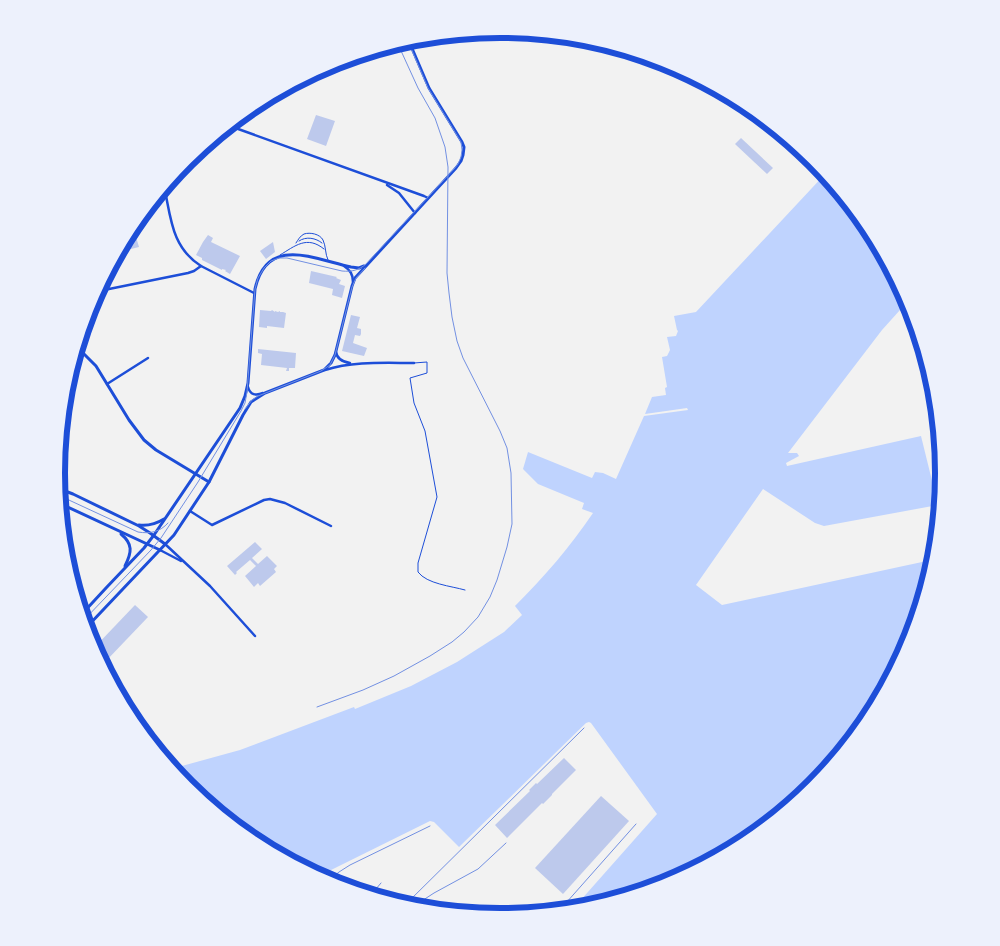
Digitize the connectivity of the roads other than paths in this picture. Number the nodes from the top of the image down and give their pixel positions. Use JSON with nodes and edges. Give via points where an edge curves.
{"nodes":[{"id":1,"x":411,"y":47,"type":"edge"},
{"id":2,"x":234,"y":128,"type":"edge"},
{"id":3,"x":379,"y":181,"type":"junction"},
{"id":4,"x":166,"y":194,"type":"edge"},
{"id":5,"x":428,"y":199,"type":"junction"},
{"id":6,"x":415,"y":213,"type":"junction"},
{"id":7,"x":296,"y":243,"type":"junction"},
{"id":8,"x":324,"y":246,"type":"junction"},
{"id":9,"x":292,"y":248,"type":"junction"},
{"id":10,"x":325,"y":252,"type":"junction"},
{"id":11,"x":277,"y":257,"type":"junction"},
{"id":12,"x":333,"y":263,"type":"junction"},
{"id":13,"x":367,"y":265,"type":"junction"},
{"id":14,"x":201,"y":266,"type":"junction"},
{"id":15,"x":344,"y":266,"type":"junction"},
{"id":16,"x":352,"y":286,"type":"junction"},
{"id":17,"x":105,"y":290,"type":"edge"},
{"id":18,"x":254,"y":293,"type":"junction"},
{"id":19,"x":336,"y":350,"type":"junction"},
{"id":20,"x":82,"y":352,"type":"edge"},
{"id":21,"x":148,"y":358,"type":"dead end"},
{"id":22,"x":414,"y":362,"type":"joint"},
{"id":23,"x":354,"y":364,"type":"junction"},
{"id":24,"x":323,"y":370,"type":"junction"},
{"id":25,"x":248,"y":383,"type":"junction"},
{"id":26,"x":107,"y":384,"type":"junction"},
{"id":27,"x":265,"y":393,"type":"junction"},
{"id":28,"x":196,"y":474,"type":"junction"},
{"id":29,"x":209,"y":482,"type":"junction"},
{"id":30,"x":65,"y":492,"type":"edge"},
{"id":31,"x":66,"y":506,"type":"edge"},
{"id":32,"x":190,"y":511,"type":"junction"},
{"id":33,"x":168,"y":515,"type":"junction"},
{"id":34,"x":134,"y":523,"type":"junction"},
{"id":35,"x":331,"y":526,"type":"dead end"},
{"id":36,"x":114,"y":529,"type":"junction"},
{"id":37,"x":154,"y":535,"type":"junction"},
{"id":38,"x":147,"y":544,"type":"junction"},
{"id":39,"x":165,"y":544,"type":"junction"},
{"id":40,"x":160,"y":550,"type":"junction"},
{"id":41,"x":188,"y":566,"type":"junction"},
{"id":42,"x":121,"y":571,"type":"junction"},
{"id":43,"x":465,"y":590,"type":"dead end"},
{"id":44,"x":87,"y":609,"type":"edge"},
{"id":45,"x":91,"y":622,"type":"edge"},
{"id":46,"x":255,"y":636,"type":"dead end"}],
"edges":[{"from":1,"to":5,"type":"street","via":[[428,86],[462,140],[464,151],[457,167]]},
{"from":2,"to":3,"type":"street"},
{"from":3,"to":5,"type":"street"},
{"from":3,"to":6,"type":"street","via":[[400,193]]},
{"from":4,"to":14,"type":"street","via":[[179,244]]},
{"from":5,"to":6,"type":"street"},
{"from":6,"to":13,"type":"street"},
{"from":7,"to":8,"type":"lane","via":[[307,238],[318,240]]},
{"from":7,"to":8,"type":"lane","via":[[302,235],[309,233],[320,237]]},
{"from":7,"to":9,"type":"lane"},
{"from":8,"to":10,"type":"lane"},
{"from":9,"to":10,"type":"lane","via":[[305,242],[318,245]]},
{"from":9,"to":11,"type":"lane"},
{"from":10,"to":12,"type":"lane"},
{"from":11,"to":12,"type":"street","via":[[293,254]]},
{"from":11,"to":18,"type":"street","via":[[262,272]]},
{"from":12,"to":15,"type":"street"},
{"from":13,"to":15,"type":"street","via":[[356,268]]},
{"from":13,"to":16,"type":"street","via":[[356,276]]},
{"from":14,"to":17,"type":"street","via":[[188,273]]},
{"from":14,"to":18,"type":"street"},
{"from":15,"to":16,"type":"street","via":[[352,274]]},
{"from":16,"to":19,"type":"street"},
{"from":18,"to":25,"type":"street"},
{"from":19,"to":23,"type":"street","via":[[340,359]]},
{"from":19,"to":24,"type":"street","via":[[332,362]]},
{"from":20,"to":26,"type":"street","via":[[91,360]]},
{"from":21,"to":26,"type":"street"},
{"from":22,"to":23,"type":"street"},
{"from":22,"to":43,"type":"lane","via":[[427,362],[427,374],[410,378],[414,403],[425,431],[437,497],[418,572],[432,582]]},
{"from":23,"to":24,"type":"street"},
{"from":24,"to":27,"type":"street"},
{"from":25,"to":27,"type":"street","via":[[252,394]]},
{"from":25,"to":28,"type":"street","via":[[240,408]]},
{"from":26,"to":28,"type":"street","via":[[144,440]]},
{"from":27,"to":29,"type":"street","via":[[247,408]]},
{"from":28,"to":29,"type":"street"},
{"from":28,"to":33,"type":"street"},
{"from":29,"to":32,"type":"street"},
{"from":30,"to":34,"type":"street"},
{"from":31,"to":36,"type":"street"},
{"from":32,"to":35,"type":"street","via":[[212,525],[264,500],[275,500]]},
{"from":32,"to":39,"type":"street"},
{"from":33,"to":34,"type":"street","via":[[151,525]]},
{"from":33,"to":37,"type":"street"},
{"from":34,"to":37,"type":"street"},
{"from":36,"to":38,"type":"street"},
{"from":36,"to":42,"type":"street","via":[[125,538],[130,548]]},
{"from":37,"to":38,"type":"street"},
{"from":37,"to":39,"type":"street"},
{"from":38,"to":40,"type":"street"},
{"from":38,"to":42,"type":"street"},
{"from":39,"to":40,"type":"street"},
{"from":39,"to":41,"type":"street"},
{"from":40,"to":41,"type":"street"},
{"from":40,"to":45,"type":"street"},
{"from":41,"to":46,"type":"street"},
{"from":42,"to":44,"type":"street"}]}
